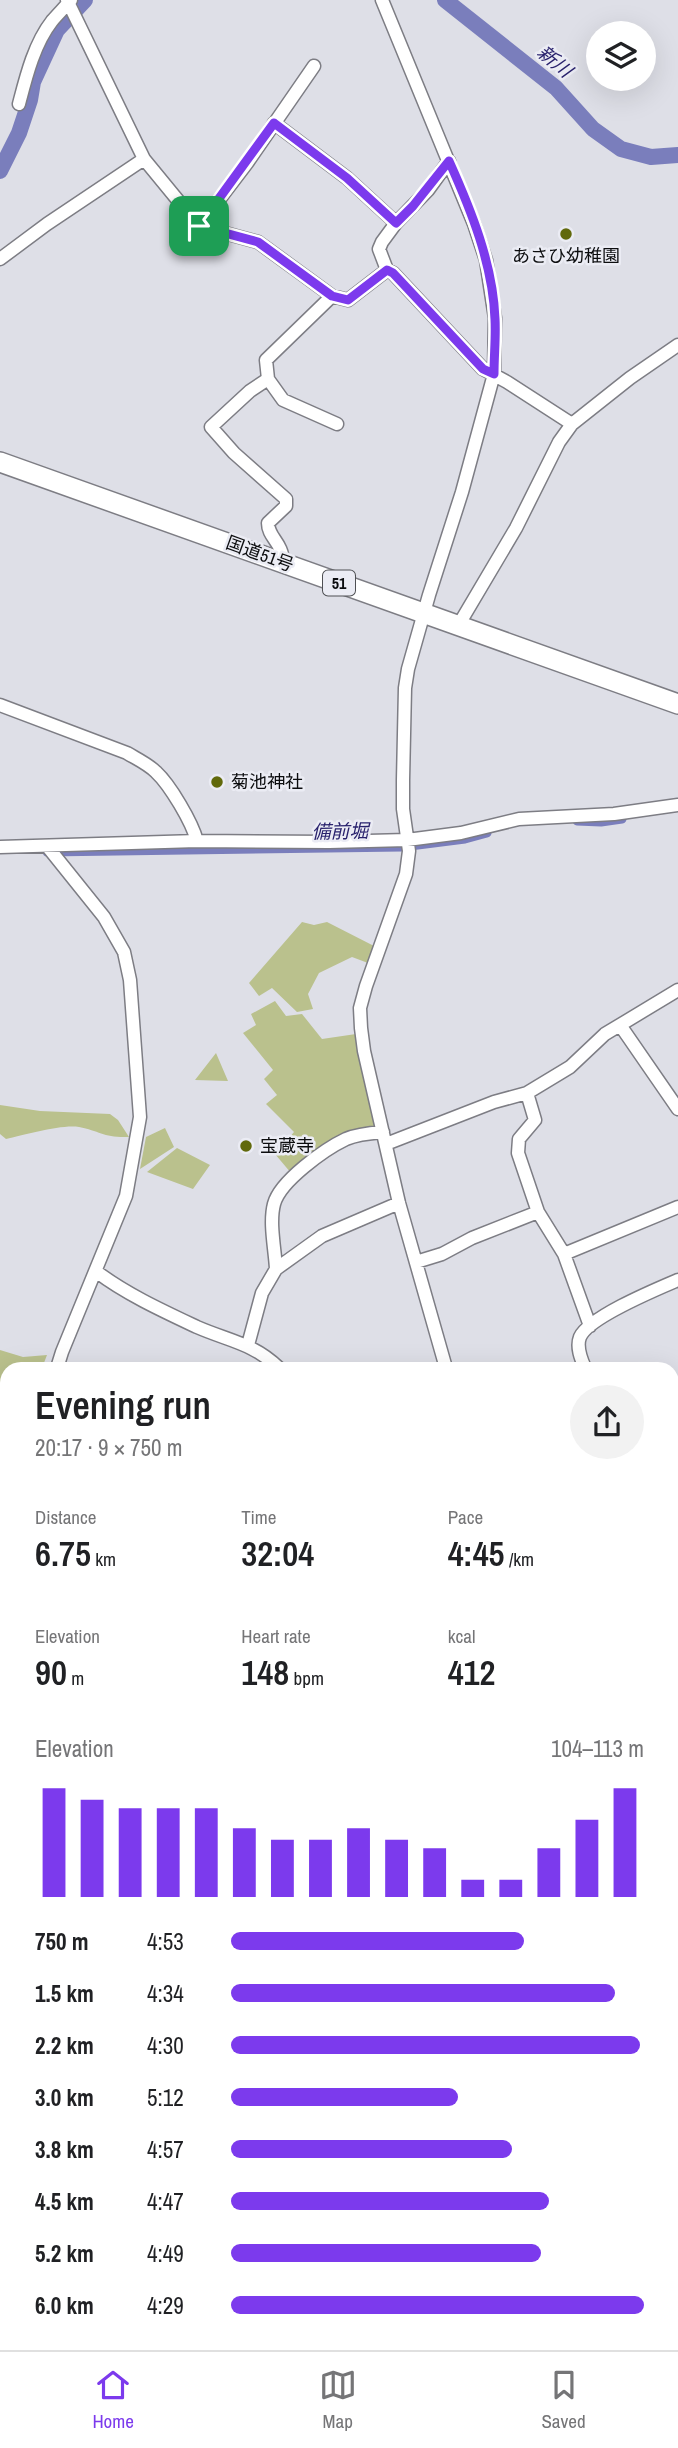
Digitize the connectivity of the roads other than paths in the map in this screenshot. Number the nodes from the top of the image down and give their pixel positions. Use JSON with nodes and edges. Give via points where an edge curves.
{"nodes":[{"id":1,"x":382,"y":0,"type":"edge"},
{"id":2,"x":70,"y":6,"type":"edge"},
{"id":3,"x":314,"y":66,"type":"dead end"},
{"id":4,"x":19,"y":104,"type":"dead end"},
{"id":5,"x":274,"y":123,"type":"junction"},
{"id":6,"x":144,"y":159,"type":"junction"},
{"id":7,"x":449,"y":161,"type":"junction"},
{"id":8,"x":396,"y":223,"type":"junction"},
{"id":9,"x":199,"y":226,"type":"junction"},
{"id":10,"x":0,"y":259,"type":"edge"},
{"id":11,"x":387,"y":270,"type":"junction"},
{"id":12,"x":332,"y":296,"type":"junction"},
{"id":13,"x":678,"y":345,"type":"edge"},
{"id":14,"x":494,"y":374,"type":"junction"},
{"id":15,"x":268,"y":379,"type":"junction"},
{"id":16,"x":337,"y":424,"type":"dead end"},
{"id":17,"x":572,"y":424,"type":"junction"},
{"id":18,"x":0,"y":462,"type":"edge"},
{"id":19,"x":283,"y":563,"type":"junction"},
{"id":20,"x":424,"y":614,"type":"junction"},
{"id":21,"x":458,"y":626,"type":"junction"},
{"id":22,"x":678,"y":704,"type":"edge"},
{"id":23,"x":0,"y":705,"type":"edge"},
{"id":24,"x":676,"y":803,"type":"edge"},
{"id":25,"x":197,"y":841,"type":"junction"},
{"id":26,"x":408,"y":845,"type":"junction"},
{"id":27,"x":0,"y":847,"type":"edge"},
{"id":28,"x":51,"y":851,"type":"junction"},
{"id":29,"x":678,"y":990,"type":"edge"},
{"id":30,"x":620,"y":1025,"type":"junction"},
{"id":31,"x":527,"y":1093,"type":"junction"},
{"id":32,"x":678,"y":1109,"type":"edge"},
{"id":33,"x":384,"y":1138,"type":"junction"},
{"id":34,"x":399,"y":1203,"type":"junction"},
{"id":35,"x":678,"y":1207,"type":"edge"},
{"id":36,"x":537,"y":1212,"type":"junction"},
{"id":37,"x":564,"y":1254,"type":"junction"},
{"id":38,"x":416,"y":1262,"type":"junction"},
{"id":39,"x":276,"y":1269,"type":"junction"},
{"id":40,"x":97,"y":1272,"type":"junction"},
{"id":41,"x":678,"y":1280,"type":"edge"},
{"id":42,"x":590,"y":1326,"type":"junction"},
{"id":43,"x":248,"y":1345,"type":"junction"},
{"id":44,"x":59,"y":1362,"type":"edge"},
{"id":45,"x":272,"y":1362,"type":"edge"},
{"id":46,"x":444,"y":1362,"type":"edge"},
{"id":47,"x":583,"y":1362,"type":"edge"}],
"edges":[{"from":1,"to":7,"type":"street"},
{"from":2,"to":4,"type":"street","via":[[51,22]]},
{"from":2,"to":6,"type":"street"},
{"from":3,"to":5,"type":"street"},
{"from":5,"to":8,"type":"street","via":[[347,178]]},
{"from":5,"to":9,"type":"street"},
{"from":6,"to":9,"type":"street"},
{"from":6,"to":10,"type":"street"},
{"from":7,"to":8,"type":"street"},
{"from":7,"to":14,"type":"street","via":[[486,260],[495,318]]},
{"from":8,"to":11,"type":"street","via":[[379,249]]},
{"from":9,"to":12,"type":"street","via":[[258,242]]},
{"from":11,"to":12,"type":"street","via":[[348,300]]},
{"from":11,"to":14,"type":"street","via":[[483,369]]},
{"from":12,"to":15,"type":"street","via":[[266,360]]},
{"from":13,"to":17,"type":"street"},
{"from":14,"to":17,"type":"street"},
{"from":14,"to":20,"type":"street"},
{"from":15,"to":16,"type":"street","via":[[284,400]]},
{"from":15,"to":19,"type":"street","via":[[211,427],[286,499],[286,506],[268,523],[280,545]]},
{"from":17,"to":21,"type":"street"},
{"from":18,"to":19,"type":"highway","name":"国道51号","number":"51"},
{"from":19,"to":20,"type":"highway","name":"国道51号","number":"51"},
{"from":20,"to":21,"type":"highway","name":"国道51号","number":"51"},
{"from":20,"to":26,"type":"street","via":[[405,688],[402,780]]},
{"from":21,"to":22,"type":"highway","name":"国道51号","number":"51"},
{"from":23,"to":25,"type":"street","via":[[141,762],[163,780]]},
{"from":24,"to":26,"type":"street","via":[[614,814],[519,819]]},
{"from":25,"to":26,"type":"street"},
{"from":25,"to":28,"type":"street"},
{"from":26,"to":33,"type":"street","via":[[406,874],[360,1008],[364,1051]]},
{"from":27,"to":28,"type":"street"},
{"from":28,"to":40,"type":"street","via":[[111,927],[124,952],[130,980],[139,1133],[126,1196]]},
{"from":29,"to":30,"type":"street"},
{"from":30,"to":31,"type":"street","via":[[570,1067]]},
{"from":30,"to":32,"type":"street"},
{"from":31,"to":33,"type":"street"},
{"from":31,"to":36,"type":"street","via":[[535,1119],[519,1139],[518,1153]]},
{"from":33,"to":34,"type":"street"},
{"from":33,"to":39,"type":"street","via":[[347,1138],[287,1183],[273,1211]]},
{"from":34,"to":38,"type":"street"},
{"from":34,"to":39,"type":"street","via":[[322,1236]]},
{"from":35,"to":37,"type":"street"},
{"from":36,"to":37,"type":"street"},
{"from":36,"to":38,"type":"street"},
{"from":37,"to":42,"type":"street"},
{"from":38,"to":46,"type":"street"},
{"from":39,"to":43,"type":"street","via":[[262,1293]]},
{"from":40,"to":43,"type":"street","via":[[195,1326]]},
{"from":40,"to":44,"type":"street"},
{"from":41,"to":42,"type":"street"},
{"from":42,"to":47,"type":"street","via":[[578,1345]]},
{"from":43,"to":45,"type":"street"}]}
